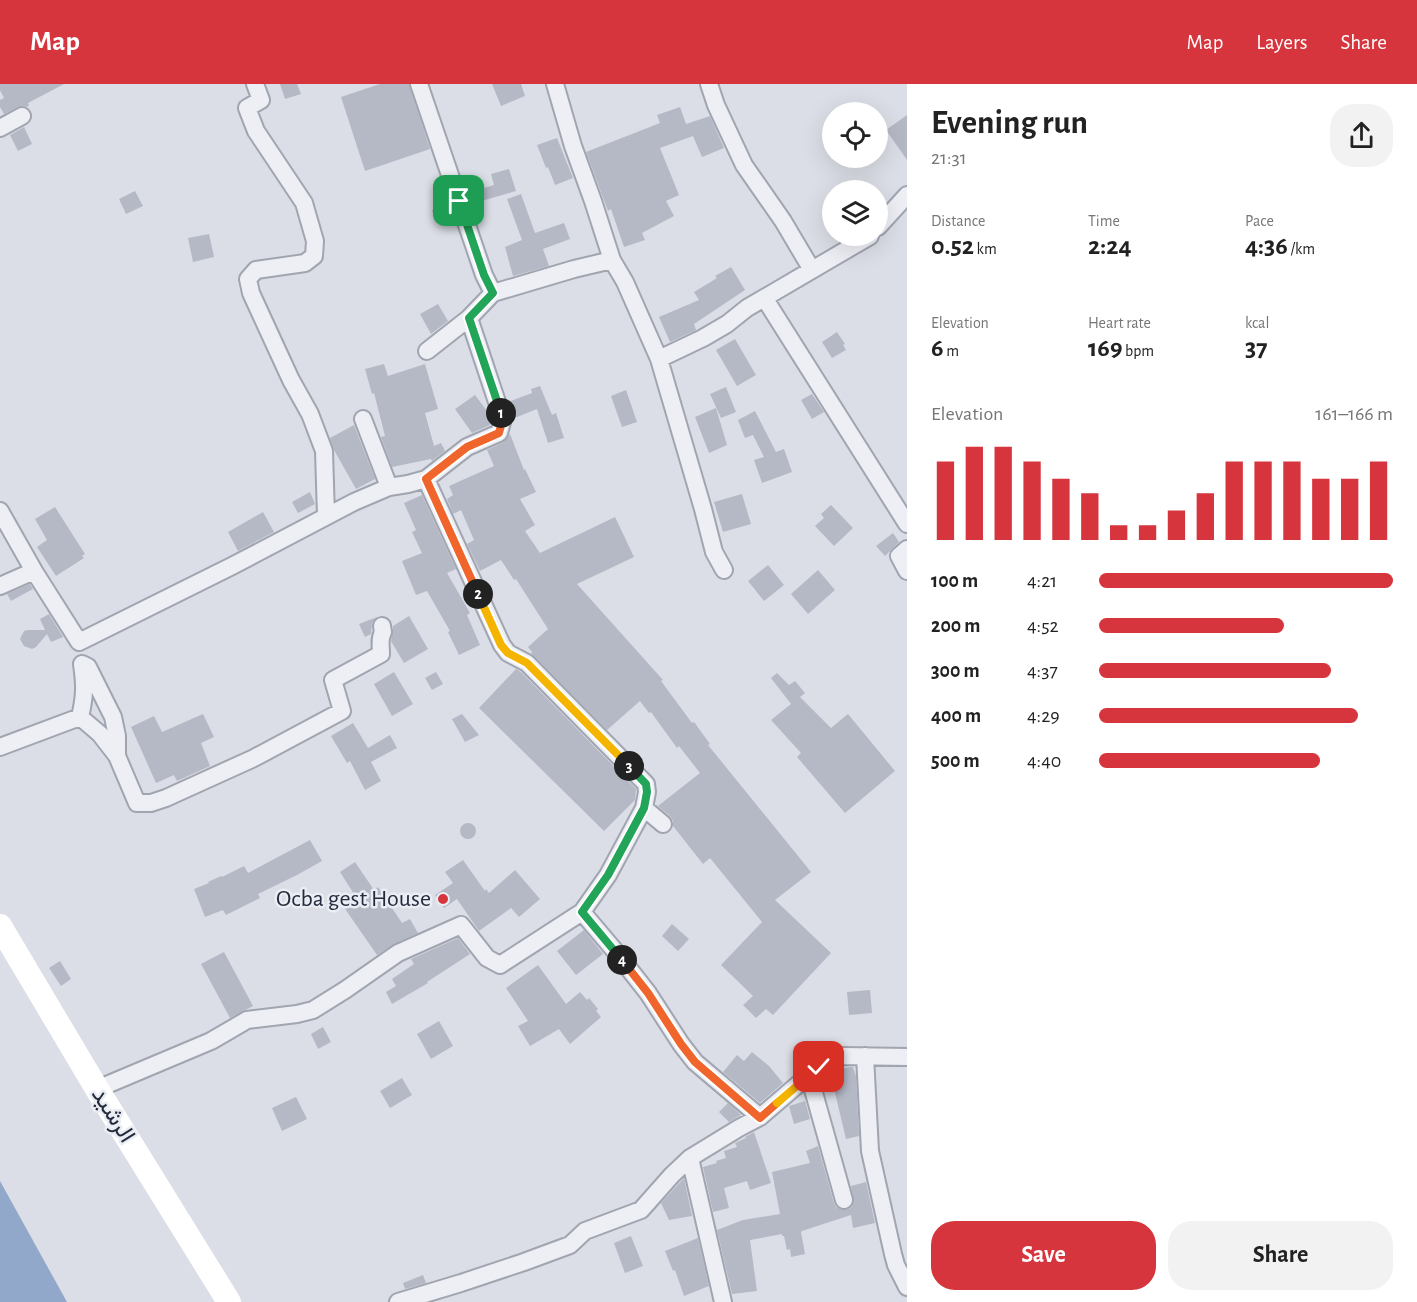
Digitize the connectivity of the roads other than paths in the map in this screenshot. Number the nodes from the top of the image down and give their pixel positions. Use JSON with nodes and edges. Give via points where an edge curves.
{"nodes":[{"id":1,"x":255,"y":84,"type":"edge"},
{"id":2,"x":419,"y":84,"type":"edge"},
{"id":3,"x":555,"y":84,"type":"edge"},
{"id":4,"x":709,"y":84,"type":"edge"},
{"id":5,"x":22,"y":116,"type":"dead end"},
{"id":6,"x":0,"y":128,"type":"edge"},
{"id":7,"x":907,"y":195,"type":"edge"},
{"id":8,"x":888,"y":216,"type":"edge"},
{"id":9,"x":853,"y":246,"type":"edge"},
{"id":10,"x":612,"y":260,"type":"junction"},
{"id":11,"x":812,"y":270,"type":"junction"},
{"id":12,"x":493,"y":293,"type":"junction"},
{"id":13,"x":765,"y":298,"type":"junction"},
{"id":14,"x":469,"y":318,"type":"junction"},
{"id":15,"x":427,"y":351,"type":"dead end"},
{"id":16,"x":658,"y":359,"type":"junction"},
{"id":17,"x":363,"y":419,"type":"dead end"},
{"id":18,"x":426,"y":479,"type":"junction"},
{"id":19,"x":389,"y":487,"type":"junction"},
{"id":20,"x":0,"y":511,"type":"edge"},
{"id":21,"x":326,"y":516,"type":"junction"},
{"id":22,"x":907,"y":524,"type":"edge"},
{"id":23,"x":907,"y":549,"type":"edge"},
{"id":24,"x":724,"y":570,"type":"dead end"},
{"id":25,"x":34,"y":571,"type":"junction"},
{"id":26,"x":907,"y":571,"type":"edge"},
{"id":27,"x":0,"y":586,"type":"edge"},
{"id":28,"x":382,"y":626,"type":"dead end"},
{"id":29,"x":79,"y":642,"type":"junction"},
{"id":30,"x":82,"y":664,"type":"junction"},
{"id":31,"x":80,"y":717,"type":"junction"},
{"id":32,"x":0,"y":747,"type":"edge"},
{"id":33,"x":117,"y":756,"type":"junction"},
{"id":34,"x":644,"y":808,"type":"junction"},
{"id":35,"x":663,"y":824,"type":"dead end"},
{"id":36,"x":582,"y":912,"type":"junction"},
{"id":37,"x":0,"y":926,"type":"edge"},
{"id":38,"x":865,"y":1056,"type":"junction"},
{"id":39,"x":907,"y":1057,"type":"edge"},
{"id":40,"x":809,"y":1075,"type":"junction"},
{"id":41,"x":97,"y":1089,"type":"junction"},
{"id":42,"x":760,"y":1118,"type":"junction"},
{"id":43,"x":690,"y":1158,"type":"junction"},
{"id":44,"x":844,"y":1200,"type":"dead end"},
{"id":45,"x":907,"y":1287,"type":"edge"},
{"id":46,"x":229,"y":1302,"type":"edge"},
{"id":47,"x":398,"y":1302,"type":"edge"},
{"id":48,"x":723,"y":1302,"type":"edge"}],
"edges":[{"from":1,"to":21,"type":"street","via":[[261,100],[247,108],[256,131],[304,202],[315,242],[314,256],[305,263],[256,270],[248,279],[324,451]]},
{"from":2,"to":12,"type":"street"},
{"from":3,"to":10,"type":"street"},
{"from":4,"to":11,"type":"street","via":[[744,165]]},
{"from":5,"to":6,"type":"street"},
{"from":7,"to":8,"type":"street"},
{"from":9,"to":11,"type":"street"},
{"from":10,"to":12,"type":"street"},
{"from":10,"to":16,"type":"street"},
{"from":11,"to":13,"type":"street"},
{"from":12,"to":14,"type":"street"},
{"from":13,"to":16,"type":"street","via":[[719,329]]},
{"from":13,"to":22,"type":"street"},
{"from":14,"to":15,"type":"street"},
{"from":14,"to":18,"type":"street","via":[[502,422],[499,433],[467,447]]},
{"from":16,"to":24,"type":"street","via":[[714,552]]},
{"from":17,"to":19,"type":"street"},
{"from":18,"to":19,"type":"street"},
{"from":18,"to":34,"type":"street","via":[[501,645],[527,663],[646,784]]},
{"from":19,"to":21,"type":"street"},
{"from":20,"to":25,"type":"street"},
{"from":21,"to":29,"type":"street"},
{"from":23,"to":26,"type":"street","via":[[899,556]]},
{"from":25,"to":27,"type":"street"},
{"from":25,"to":29,"type":"street"},
{"from":28,"to":33,"type":"street","via":[[381,654],[333,680],[342,711],[254,758],[166,798],[137,803]]},
{"from":29,"to":30,"type":"street"},
{"from":30,"to":31,"type":"street","via":[[85,685]]},
{"from":30,"to":33,"type":"street","via":[[88,667],[113,717]]},
{"from":31,"to":32,"type":"street"},
{"from":31,"to":33,"type":"street"},
{"from":34,"to":35,"type":"street"},
{"from":34,"to":36,"type":"street","via":[[608,875]]},
{"from":36,"to":41,"type":"street","via":[[500,965],[487,958],[461,925],[398,953],[313,1010],[248,1020],[212,1041]]},
{"from":36,"to":42,"type":"street","via":[[648,993],[695,1062]]},
{"from":37,"to":41,"type":"main road","name":"الرشيد"},
{"from":38,"to":39,"type":"street"},
{"from":38,"to":40,"type":"street","via":[[829,1060]]},
{"from":38,"to":45,"type":"street","via":[[870,1151],[893,1254]]},
{"from":40,"to":42,"type":"street"},
{"from":40,"to":44,"type":"street"},
{"from":41,"to":46,"type":"main road","name":"الرشيد"},
{"from":42,"to":43,"type":"street"},
{"from":43,"to":47,"type":"street","via":[[641,1210],[585,1231],[570,1245]]},
{"from":43,"to":48,"type":"street"}]}
